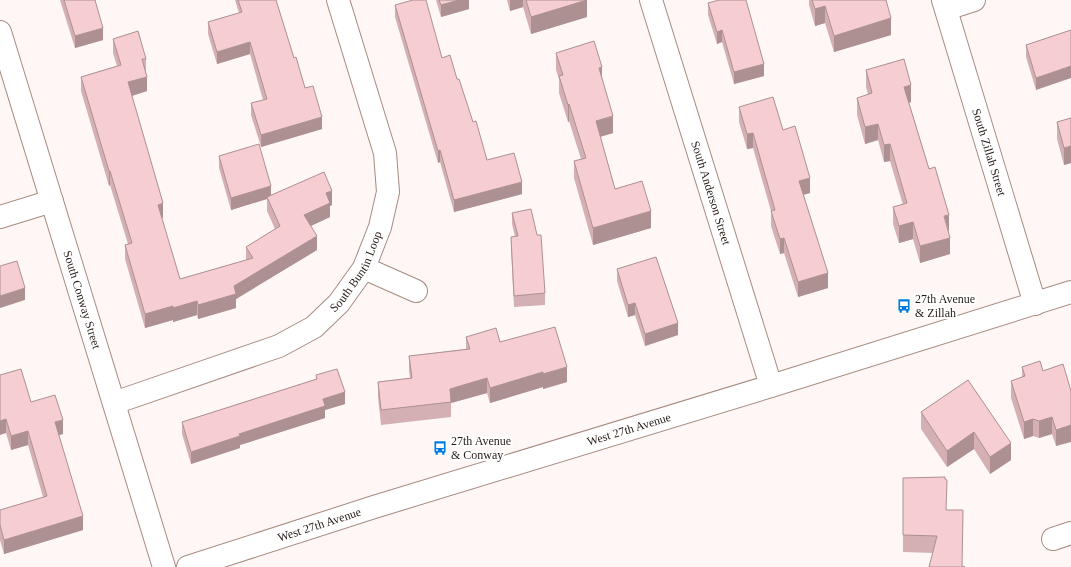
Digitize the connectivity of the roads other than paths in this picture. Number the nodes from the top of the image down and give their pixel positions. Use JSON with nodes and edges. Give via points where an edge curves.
{"nodes":[{"id":1,"x":338,"y":0,"type":"edge"},
{"id":2,"x":651,"y":0,"type":"edge"},
{"id":3,"x":974,"y":0,"type":"edge"},
{"id":4,"x":945,"y":4,"type":"edge"},
{"id":5,"x":0,"y":32,"type":"edge"},
{"id":6,"x":52,"y":201,"type":"junction"},
{"id":7,"x":0,"y":217,"type":"edge"},
{"id":8,"x":364,"y":268,"type":"junction"},
{"id":9,"x":416,"y":291,"type":"dead end"},
{"id":10,"x":1071,"y":292,"type":"edge"},
{"id":11,"x":1035,"y":304,"type":"junction"},
{"id":12,"x":771,"y":386,"type":"junction"},
{"id":13,"x":114,"y":403,"type":"junction"},
{"id":14,"x":164,"y":567,"type":"edge"},
{"id":15,"x":188,"y":567,"type":"edge"}],
"edges":[{"from":1,"to":8,"type":"street","name":"South Buntin Loop","via":[[385,153],[388,192],[380,227]]},
{"from":2,"to":12,"type":"street","name":"South Anderson Street"},
{"from":3,"to":4,"type":"street"},
{"from":4,"to":11,"type":"street","name":"South Zillah Street"},
{"from":5,"to":6,"type":"street","name":"South Conway Street"},
{"from":6,"to":7,"type":"street"},
{"from":6,"to":13,"type":"street","name":"South Conway Street"},
{"from":8,"to":9,"type":"street"},
{"from":8,"to":13,"type":"street","name":"South Buntin Loop","via":[[339,303],[307,331],[279,346]]},
{"from":10,"to":11,"type":"street","name":"West 27th Avenue"},
{"from":11,"to":12,"type":"street","name":"West 27th Avenue"},
{"from":12,"to":15,"type":"street","name":"West 27th Avenue","via":[[374,507]]},
{"from":13,"to":14,"type":"street","name":"South Conway Street"}]}
